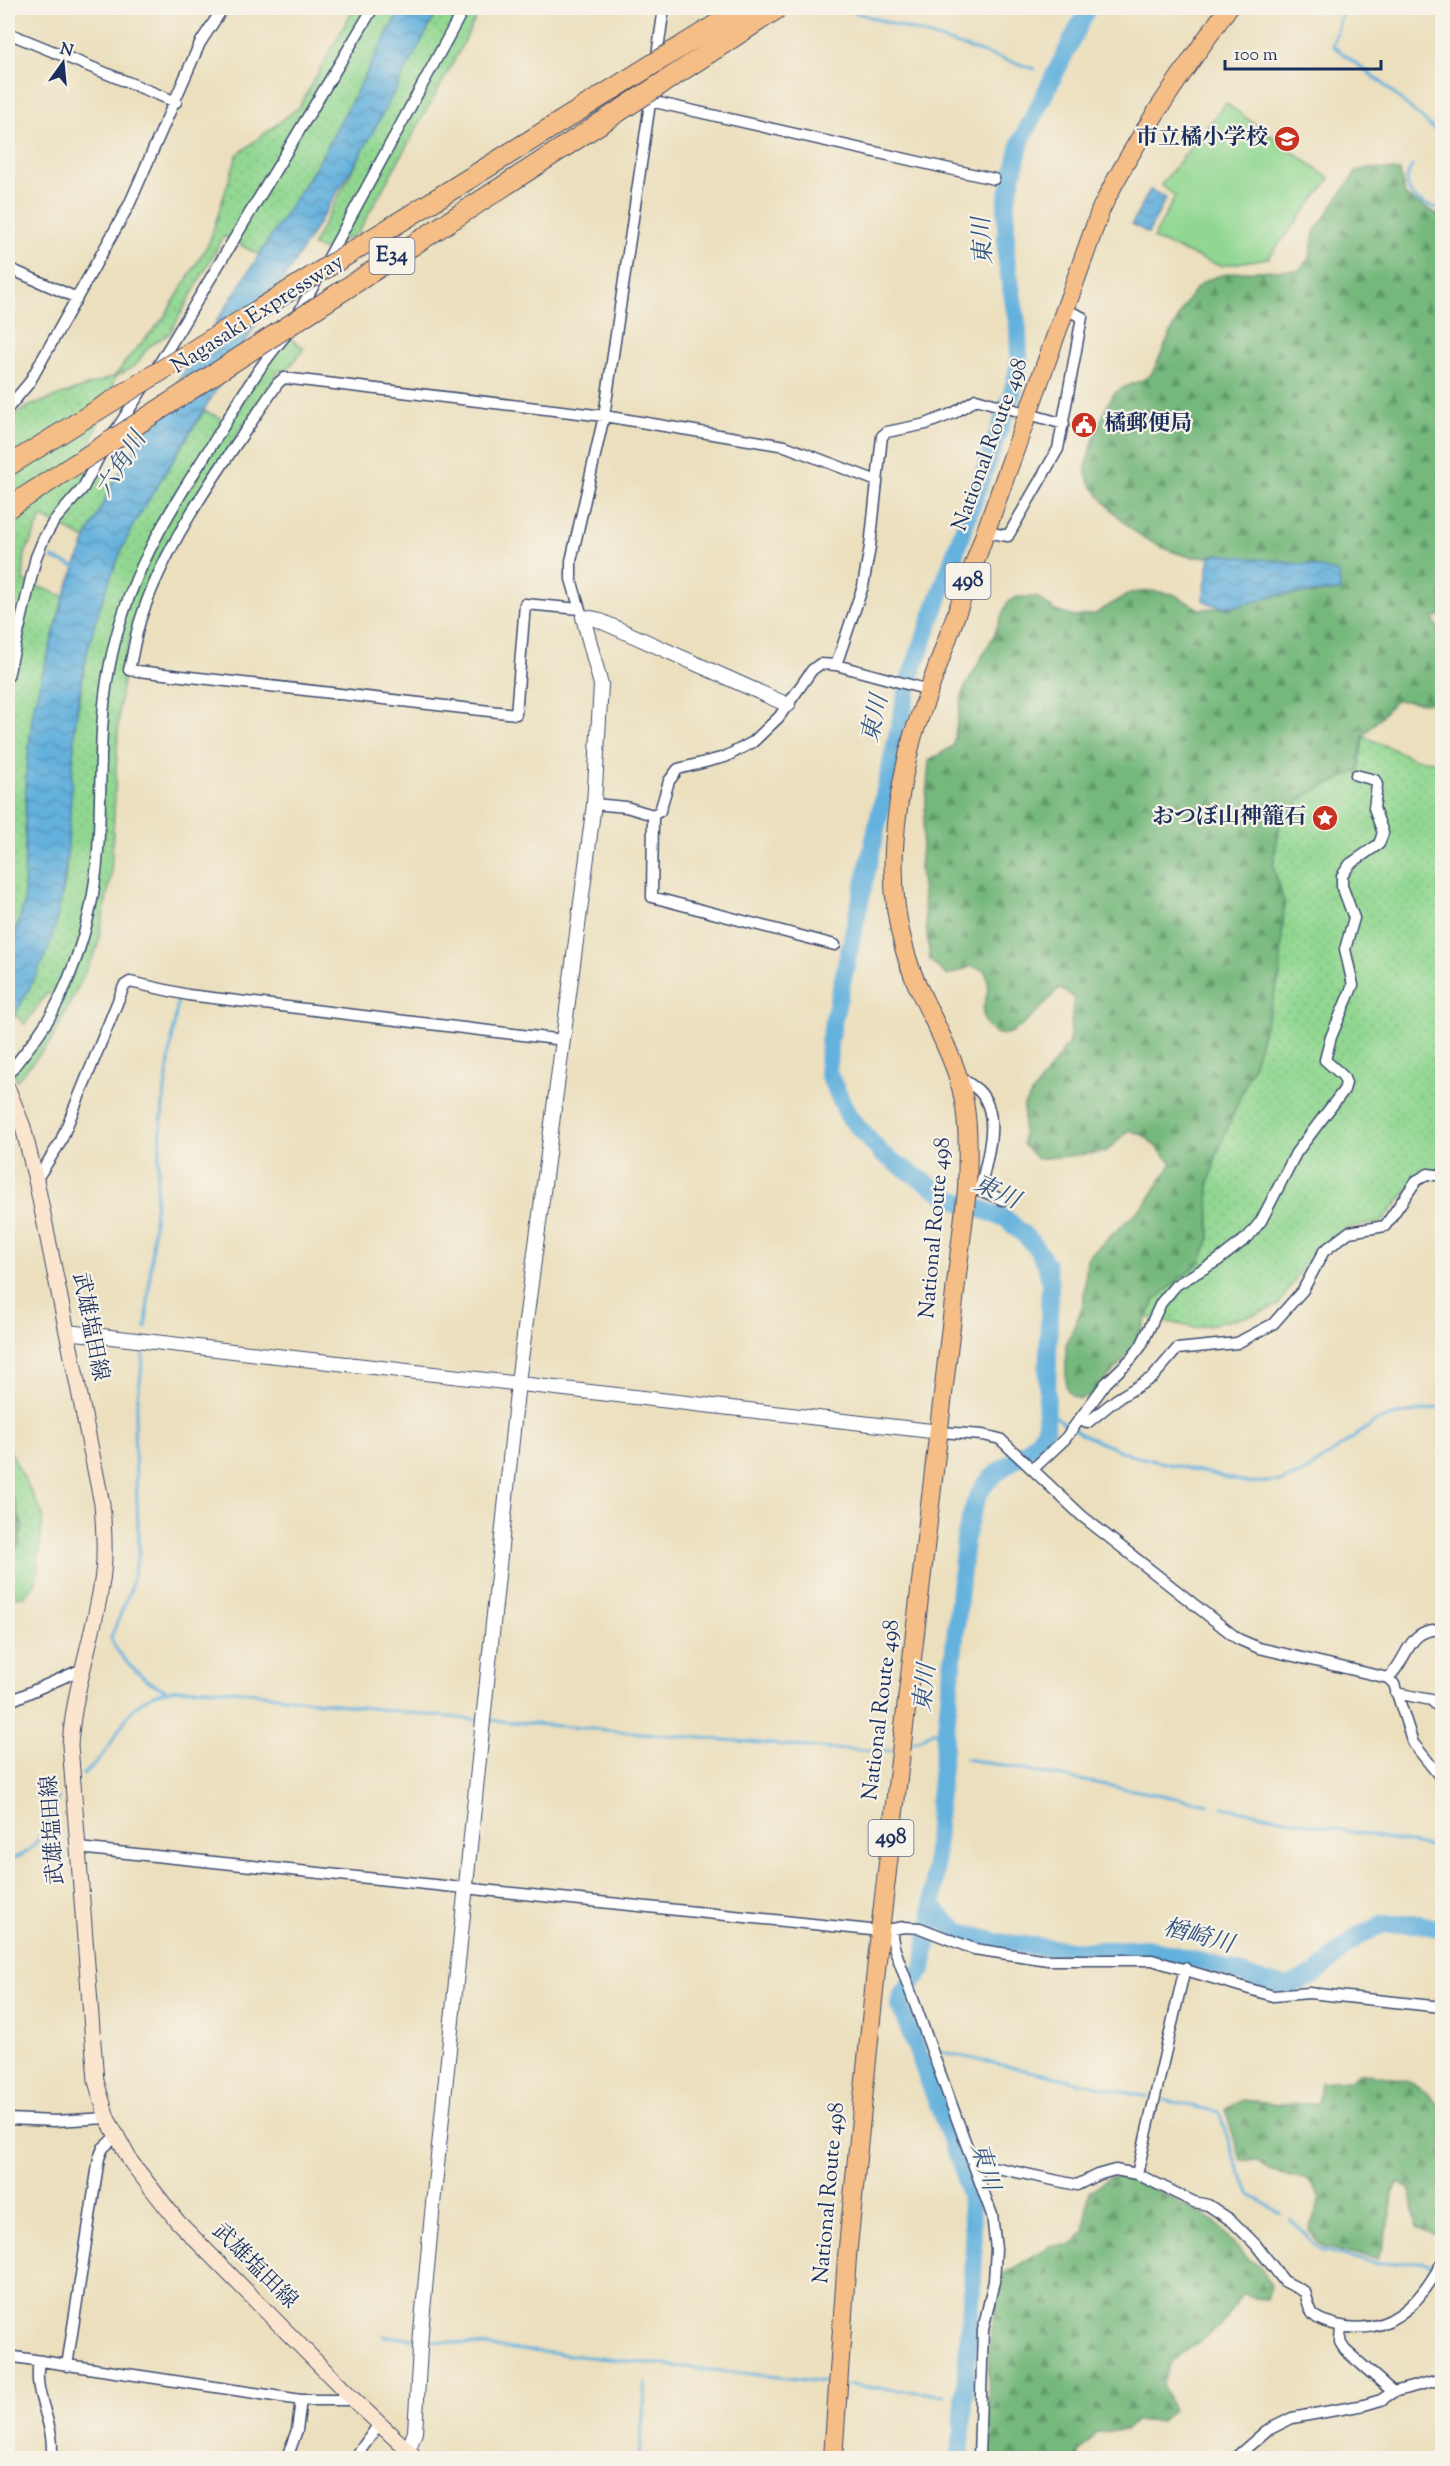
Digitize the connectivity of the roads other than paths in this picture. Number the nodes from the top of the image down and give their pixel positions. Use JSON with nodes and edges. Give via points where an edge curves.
{"nodes":[{"id":1,"x":223,"y":8,"type":"edge"},
{"id":2,"x":373,"y":8,"type":"edge"},
{"id":3,"x":464,"y":8,"type":"edge"},
{"id":4,"x":664,"y":8,"type":"edge"},
{"id":5,"x":743,"y":8,"type":"edge"},
{"id":6,"x":778,"y":8,"type":"edge"},
{"id":7,"x":1228,"y":8,"type":"edge"},
{"id":8,"x":8,"y":33,"type":"edge"},
{"id":9,"x":650,"y":101,"type":"junction"},
{"id":10,"x":176,"y":102,"type":"junction"},
{"id":11,"x":994,"y":179,"type":"dead end"},
{"id":12,"x":8,"y":268,"type":"edge"},
{"id":13,"x":77,"y":298,"type":"junction"},
{"id":14,"x":1064,"y":309,"type":"junction"},
{"id":15,"x":8,"y":408,"type":"edge"},
{"id":16,"x":1022,"y":412,"type":"junction"},
{"id":17,"x":604,"y":416,"type":"junction"},
{"id":18,"x":1064,"y":424,"type":"junction"},
{"id":19,"x":8,"y":466,"type":"edge"},
{"id":20,"x":877,"y":481,"type":"junction"},
{"id":21,"x":8,"y":508,"type":"edge"},
{"id":22,"x":985,"y":532,"type":"junction"},
{"id":23,"x":581,"y":613,"type":"junction"},
{"id":24,"x":836,"y":665,"type":"junction"},
{"id":25,"x":8,"y":676,"type":"edge"},
{"id":26,"x":924,"y":689,"type":"junction"},
{"id":27,"x":788,"y":705,"type":"junction"},
{"id":28,"x":1356,"y":775,"type":"dead end"},
{"id":29,"x":594,"y":804,"type":"junction"},
{"id":30,"x":653,"y":815,"type":"junction"},
{"id":31,"x":835,"y":945,"type":"dead end"},
{"id":32,"x":564,"y":1040,"type":"junction"},
{"id":33,"x":8,"y":1074,"type":"edge"},
{"id":34,"x":8,"y":1089,"type":"edge"},
{"id":35,"x":1443,"y":1176,"type":"edge"},
{"id":36,"x":36,"y":1180,"type":"junction"},
{"id":37,"x":974,"y":1190,"type":"junction"},
{"id":38,"x":1003,"y":1200,"type":"dead end"},
{"id":39,"x":67,"y":1332,"type":"junction"},
{"id":40,"x":518,"y":1382,"type":"junction"},
{"id":41,"x":1080,"y":1420,"type":"junction"},
{"id":42,"x":940,"y":1432,"type":"junction"},
{"id":43,"x":1031,"y":1467,"type":"junction"},
{"id":44,"x":1443,"y":1630,"type":"edge"},
{"id":45,"x":80,"y":1670,"type":"junction"},
{"id":46,"x":1388,"y":1678,"type":"junction"},
{"id":47,"x":1396,"y":1693,"type":"junction"},
{"id":48,"x":8,"y":1702,"type":"edge"},
{"id":49,"x":1443,"y":1710,"type":"edge"},
{"id":50,"x":1443,"y":1779,"type":"edge"},
{"id":51,"x":78,"y":1848,"type":"junction"},
{"id":52,"x":466,"y":1888,"type":"junction"},
{"id":53,"x":885,"y":1930,"type":"junction"},
{"id":54,"x":1185,"y":1968,"type":"junction"},
{"id":55,"x":1443,"y":2007,"type":"edge"},
{"id":56,"x":107,"y":2118,"type":"junction"},
{"id":57,"x":8,"y":2119,"type":"edge"},
{"id":58,"x":117,"y":2136,"type":"junction"},
{"id":59,"x":974,"y":2163,"type":"junction"},
{"id":60,"x":1137,"y":2174,"type":"junction"},
{"id":61,"x":1443,"y":2262,"type":"edge"},
{"id":62,"x":1341,"y":2326,"type":"junction"},
{"id":63,"x":8,"y":2356,"type":"edge"},
{"id":64,"x":39,"y":2362,"type":"junction"},
{"id":65,"x":67,"y":2366,"type":"junction"},
{"id":66,"x":1443,"y":2379,"type":"edge"},
{"id":67,"x":1393,"y":2392,"type":"junction"},
{"id":68,"x":301,"y":2400,"type":"junction"},
{"id":69,"x":354,"y":2400,"type":"junction"},
{"id":70,"x":379,"y":2424,"type":"junction"},
{"id":71,"x":412,"y":2455,"type":"edge"},
{"id":72,"x":51,"y":2458,"type":"edge"},
{"id":73,"x":287,"y":2458,"type":"edge"},
{"id":74,"x":355,"y":2458,"type":"edge"},
{"id":75,"x":833,"y":2458,"type":"edge"},
{"id":76,"x":979,"y":2458,"type":"edge"},
{"id":77,"x":1235,"y":2458,"type":"edge"}],
"edges":[{"from":1,"to":10,"type":"street","via":[[200,43]]},
{"from":2,"to":25,"type":"street","via":[[176,339],[99,454],[83,488],[44,538]]},
{"from":3,"to":33,"type":"street","via":[[286,335],[265,359],[142,561],[121,614],[109,670],[101,735],[96,855],[90,908],[77,958],[58,1002]]},
{"from":4,"to":9,"type":"street"},
{"from":5,"to":19,"type":"highway","name":"Nagasaki Expressway","number":"E34","bridge":true},
{"from":6,"to":21,"type":"highway","name":"Nagasaki Expressway","number":"E34","bridge":true},
{"from":7,"to":14,"type":"highway","name":"National Route 498","number":"498","via":[[1154,112],[1123,164],[1101,209]]},
{"from":8,"to":10,"type":"street"},
{"from":9,"to":11,"type":"street"},
{"from":9,"to":17,"type":"street"},
{"from":10,"to":13,"type":"street","via":[[129,205]]},
{"from":12,"to":13,"type":"street"},
{"from":13,"to":15,"type":"street","via":[[29,383]]},
{"from":14,"to":16,"type":"highway","name":"National Route 498","number":"498"},
{"from":14,"to":18,"type":"street","via":[[1082,317]]},
{"from":16,"to":18,"type":"street"},
{"from":16,"to":20,"type":"street","via":[[976,399],[926,424],[887,432],[880,445]]},
{"from":16,"to":22,"type":"highway","name":"National Route 498","number":"498"},
{"from":17,"to":20,"type":"street","via":[[785,446]]},
{"from":17,"to":23,"type":"street","via":[[571,561],[571,579]]},
{"from":17,"to":23,"type":"street","via":[[284,378],[195,508],[161,570],[140,621],[129,670],[516,714],[525,604]]},
{"from":18,"to":22,"type":"street","via":[[1050,466],[1008,536]]},
{"from":20,"to":24,"type":"street","via":[[863,586]]},
{"from":22,"to":26,"type":"highway","name":"National Route 498","number":"498"},
{"from":23,"to":27,"type":"street"},
{"from":23,"to":29,"type":"street","via":[[601,685]]},
{"from":24,"to":26,"type":"street"},
{"from":24,"to":27,"type":"street","via":[[820,664],[812,670]]},
{"from":26,"to":37,"type":"highway","name":"National Route 498","number":"498","via":[[899,799],[894,884],[904,950],[958,1076],[968,1119]]},
{"from":27,"to":30,"type":"street","via":[[753,742],[725,758],[678,769],[669,781],[660,811]]},
{"from":28,"to":41,"type":"street","via":[[1375,780],[1374,808],[1383,833],[1379,844],[1350,864],[1342,876],[1354,918],[1345,949],[1353,985],[1325,1060],[1342,1076],[1344,1090],[1296,1154],[1261,1221],[1236,1247],[1176,1285],[1161,1303],[1141,1346],[1106,1383]]},
{"from":29,"to":30,"type":"street"},
{"from":29,"to":32,"type":"street"},
{"from":30,"to":31,"type":"street","via":[[652,897]]},
{"from":32,"to":36,"type":"street","via":[[188,995],[130,982],[124,986],[60,1143]]},
{"from":32,"to":40,"type":"street"},
{"from":34,"to":36,"type":"main road","name":"武雄塩田線","via":[[23,1127]]},
{"from":35,"to":41,"type":"street","via":[[1428,1174],[1416,1181],[1385,1226],[1350,1232],[1324,1251],[1303,1290],[1273,1324],[1237,1343],[1177,1349],[1153,1377],[1116,1399],[1087,1423]]},
{"from":36,"to":39,"type":"main road","name":"武雄塩田線"},
{"from":37,"to":38,"type":"street"},
{"from":37,"to":42,"type":"highway","name":"National Route 498","number":"498","via":[[964,1218]]},
{"from":39,"to":40,"type":"street"},
{"from":39,"to":45,"type":"main road","name":"武雄塩田線","via":[[102,1504],[105,1544],[101,1587]]},
{"from":40,"to":42,"type":"street"},
{"from":40,"to":52,"type":"street"},
{"from":41,"to":43,"type":"street","via":[[1065,1439]]},
{"from":42,"to":43,"type":"street","via":[[1000,1439]]},
{"from":42,"to":53,"type":"highway","name":"National Route 498","number":"498"},
{"from":43,"to":46,"type":"street","via":[[1082,1516],[1238,1639],[1259,1648]]},
{"from":44,"to":46,"type":"street","via":[[1431,1629],[1418,1636]]},
{"from":45,"to":48,"type":"street"},
{"from":45,"to":51,"type":"main road","name":"武雄塩田線","via":[[72,1707],[70,1745]]},
{"from":46,"to":47,"type":"street"},
{"from":47,"to":49,"type":"street","via":[[1431,1700]]},
{"from":47,"to":50,"type":"street","via":[[1413,1743]]},
{"from":51,"to":52,"type":"street"},
{"from":51,"to":56,"type":"main road","name":"武雄塩田線","via":[[96,2081]]},
{"from":52,"to":53,"type":"street"},
{"from":52,"to":71,"type":"street"},
{"from":53,"to":54,"type":"street","via":[[920,1929],[974,1949],[1048,1960],[1152,1959]]},
{"from":53,"to":59,"type":"street","via":[[906,1975]]},
{"from":53,"to":75,"type":"highway","name":"National Route 498","number":"498","via":[[847,2257]]},
{"from":54,"to":55,"type":"street","via":[[1274,1996],[1309,1993]]},
{"from":54,"to":60,"type":"street"},
{"from":56,"to":57,"type":"street"},
{"from":56,"to":58,"type":"main road","name":"武雄塩田線"},
{"from":58,"to":65,"type":"street","via":[[99,2157]]},
{"from":58,"to":69,"type":"main road","name":"武雄塩田線","via":[[150,2190],[178,2222]]},
{"from":59,"to":60,"type":"street","via":[[1077,2186],[1115,2170]]},
{"from":59,"to":76,"type":"street","via":[[992,2215],[996,2249],[994,2281],[983,2330]]},
{"from":60,"to":62,"type":"street","via":[[1194,2202],[1209,2205],[1232,2221],[1284,2281],[1305,2292],[1317,2320]]},
{"from":61,"to":62,"type":"street","via":[[1432,2281],[1398,2317],[1367,2329]]},
{"from":62,"to":67,"type":"street","via":[[1340,2342],[1345,2350]]},
{"from":63,"to":64,"type":"street"},
{"from":64,"to":65,"type":"street"},
{"from":64,"to":72,"type":"street","via":[[38,2393],[54,2442]]},
{"from":65,"to":68,"type":"street"},
{"from":66,"to":67,"type":"street"},
{"from":67,"to":77,"type":"street","via":[[1364,2405],[1279,2423]]},
{"from":68,"to":69,"type":"street"},
{"from":68,"to":73,"type":"street","via":[[297,2430]]},
{"from":69,"to":70,"type":"main road","name":"武雄塩田線"},
{"from":70,"to":71,"type":"main road","name":"武雄塩田線"},
{"from":70,"to":74,"type":"street"}]}
